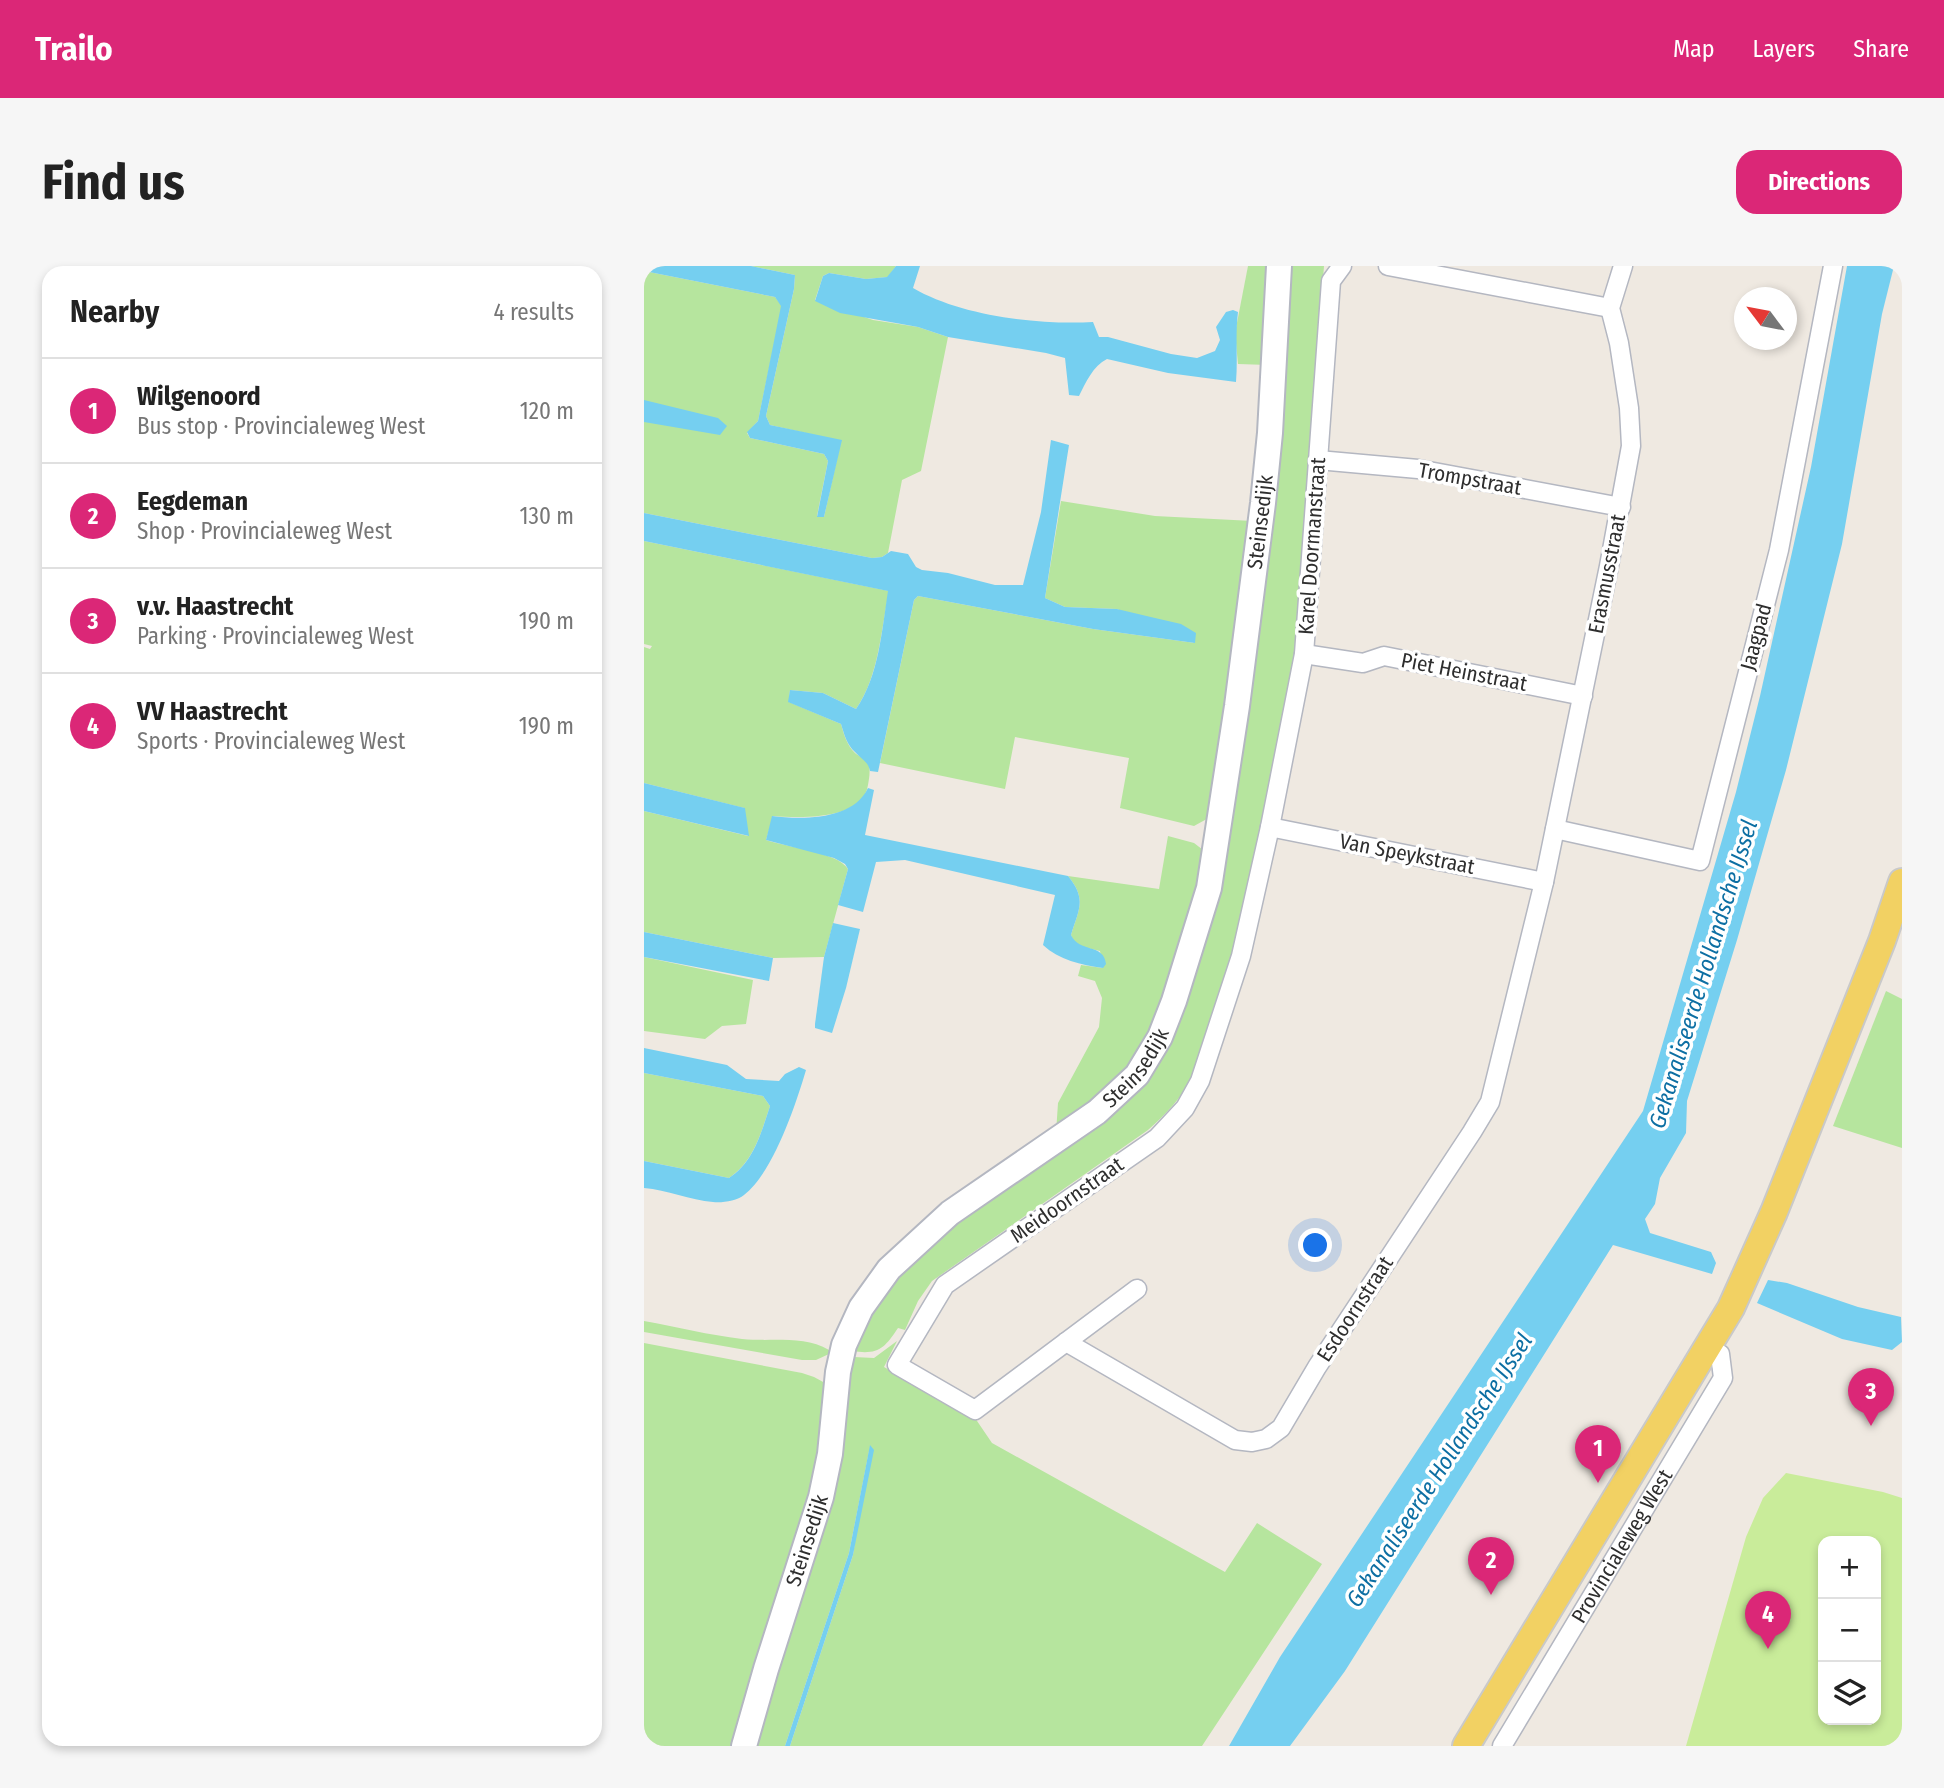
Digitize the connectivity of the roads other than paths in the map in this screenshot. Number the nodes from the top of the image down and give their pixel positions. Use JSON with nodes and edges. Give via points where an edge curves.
{"nodes":[{"id":1,"x":1279,"y":266,"type":"edge"},
{"id":2,"x":1342,"y":266,"type":"edge"},
{"id":3,"x":1388,"y":266,"type":"edge"},
{"id":4,"x":1623,"y":266,"type":"edge"},
{"id":5,"x":1833,"y":266,"type":"edge"},
{"id":6,"x":1610,"y":307,"type":"junction"},
{"id":7,"x":1318,"y":460,"type":"junction"},
{"id":8,"x":1621,"y":507,"type":"junction"},
{"id":9,"x":1304,"y":654,"type":"junction"},
{"id":10,"x":1583,"y":696,"type":"junction"},
{"id":11,"x":1270,"y":827,"type":"junction"},
{"id":12,"x":1555,"y":829,"type":"junction"},
{"id":13,"x":1544,"y":882,"type":"junction"},
{"id":14,"x":1902,"y":882,"type":"edge"},
{"id":15,"x":1902,"y":908,"type":"edge"},
{"id":16,"x":1882,"y":940,"type":"junction"},
{"id":17,"x":1137,"y":1289,"type":"dead end"},
{"id":18,"x":1066,"y":1342,"type":"junction"},
{"id":19,"x":1709,"y":1348,"type":"junction"},
{"id":20,"x":744,"y":1746,"type":"edge"},
{"id":21,"x":1466,"y":1746,"type":"edge"},
{"id":22,"x":1502,"y":1746,"type":"edge"}],
"edges":[{"from":1,"to":20,"type":"street","name":"Steinsedijk","via":[[1268,461],[1230,759],[1209,888],[1174,1001],[1150,1057],[1118,1094],[950,1213],[890,1269],[861,1308],[838,1372],[821,1497]]},
{"from":2,"to":7,"type":"street","name":"Karel Doormanstraat","via":[[1331,281]]},
{"from":3,"to":6,"type":"street"},
{"from":4,"to":6,"type":"street"},
{"from":5,"to":12,"type":"street","name":"Jaagpad","via":[[1779,551],[1700,861]]},
{"from":6,"to":8,"type":"street","name":"Erasmusstraat","via":[[1632,428]]},
{"from":7,"to":8,"type":"street","name":"Trompstraat","via":[[1418,469]]},
{"from":7,"to":9,"type":"street","name":"Karel Doormanstraat"},
{"from":8,"to":10,"type":"street","name":"Erasmusstraat"},
{"from":9,"to":10,"type":"street","name":"Piet Heinstraat","via":[[1363,663],[1384,656]]},
{"from":9,"to":11,"type":"street","name":"Karel Doormanstraat"},
{"from":10,"to":12,"type":"street","name":"Erasmusstraat"},
{"from":11,"to":13,"type":"street","name":"Van Speykstraat"},
{"from":11,"to":18,"type":"street","name":"Meidoornstraat","via":[[1241,956],[1200,1081],[1185,1108],[1157,1139],[945,1285],[897,1364],[975,1410]]},
{"from":12,"to":13,"type":"street","name":"Erasmusstraat"},
{"from":13,"to":18,"type":"street","name":"Esdoornstraat","via":[[1490,1102],[1281,1428],[1266,1440],[1235,1440]]},
{"from":14,"to":16,"type":"main road","name":"Provincialeweg West"},
{"from":15,"to":16,"type":"main road","name":"Provincialeweg West"},
{"from":16,"to":19,"type":"main road","name":"Provincialeweg West","via":[[1774,1212]]},
{"from":17,"to":18,"type":"street"},
{"from":19,"to":21,"type":"main road","name":"Provincialeweg West"},
{"from":19,"to":22,"type":"street","name":"Provincialeweg West","via":[[1720,1354],[1723,1378]]}]}
